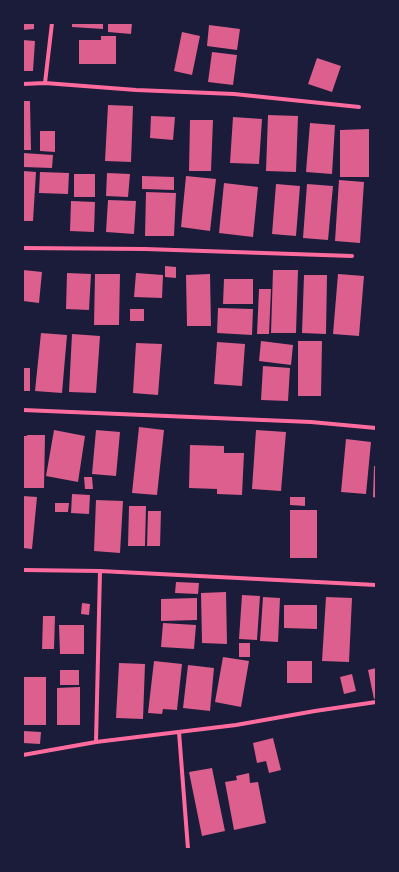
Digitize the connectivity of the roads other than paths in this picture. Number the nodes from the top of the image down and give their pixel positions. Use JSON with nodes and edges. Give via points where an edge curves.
{"nodes":[{"id":1,"x":52,"y":23,"type":"edge"},
{"id":2,"x":45,"y":83,"type":"junction"},
{"id":3,"x":23,"y":84,"type":"edge"},
{"id":4,"x":359,"y":107,"type":"dead end"},
{"id":5,"x":23,"y":248,"type":"edge"},
{"id":6,"x":352,"y":256,"type":"dead end"},
{"id":7,"x":23,"y":410,"type":"edge"},
{"id":8,"x":376,"y":428,"type":"edge"},
{"id":9,"x":23,"y":570,"type":"edge"},
{"id":10,"x":100,"y":572,"type":"junction"},
{"id":11,"x":376,"y":585,"type":"edge"},
{"id":12,"x":376,"y":702,"type":"edge"},
{"id":13,"x":178,"y":732,"type":"junction"},
{"id":14,"x":96,"y":742,"type":"junction"},
{"id":15,"x":23,"y":755,"type":"edge"},
{"id":16,"x":188,"y":849,"type":"edge"}],
"edges":[{"from":1,"to":2,"type":"street"},
{"from":2,"to":3,"type":"street"},
{"from":2,"to":4,"type":"street","via":[[234,94]]},
{"from":5,"to":6,"type":"street"},
{"from":7,"to":8,"type":"street","via":[[311,422]]},
{"from":9,"to":10,"type":"street"},
{"from":10,"to":11,"type":"street"},
{"from":10,"to":14,"type":"street"},
{"from":12,"to":13,"type":"street"},
{"from":13,"to":14,"type":"street"},
{"from":13,"to":16,"type":"street"},
{"from":14,"to":15,"type":"street"}]}
